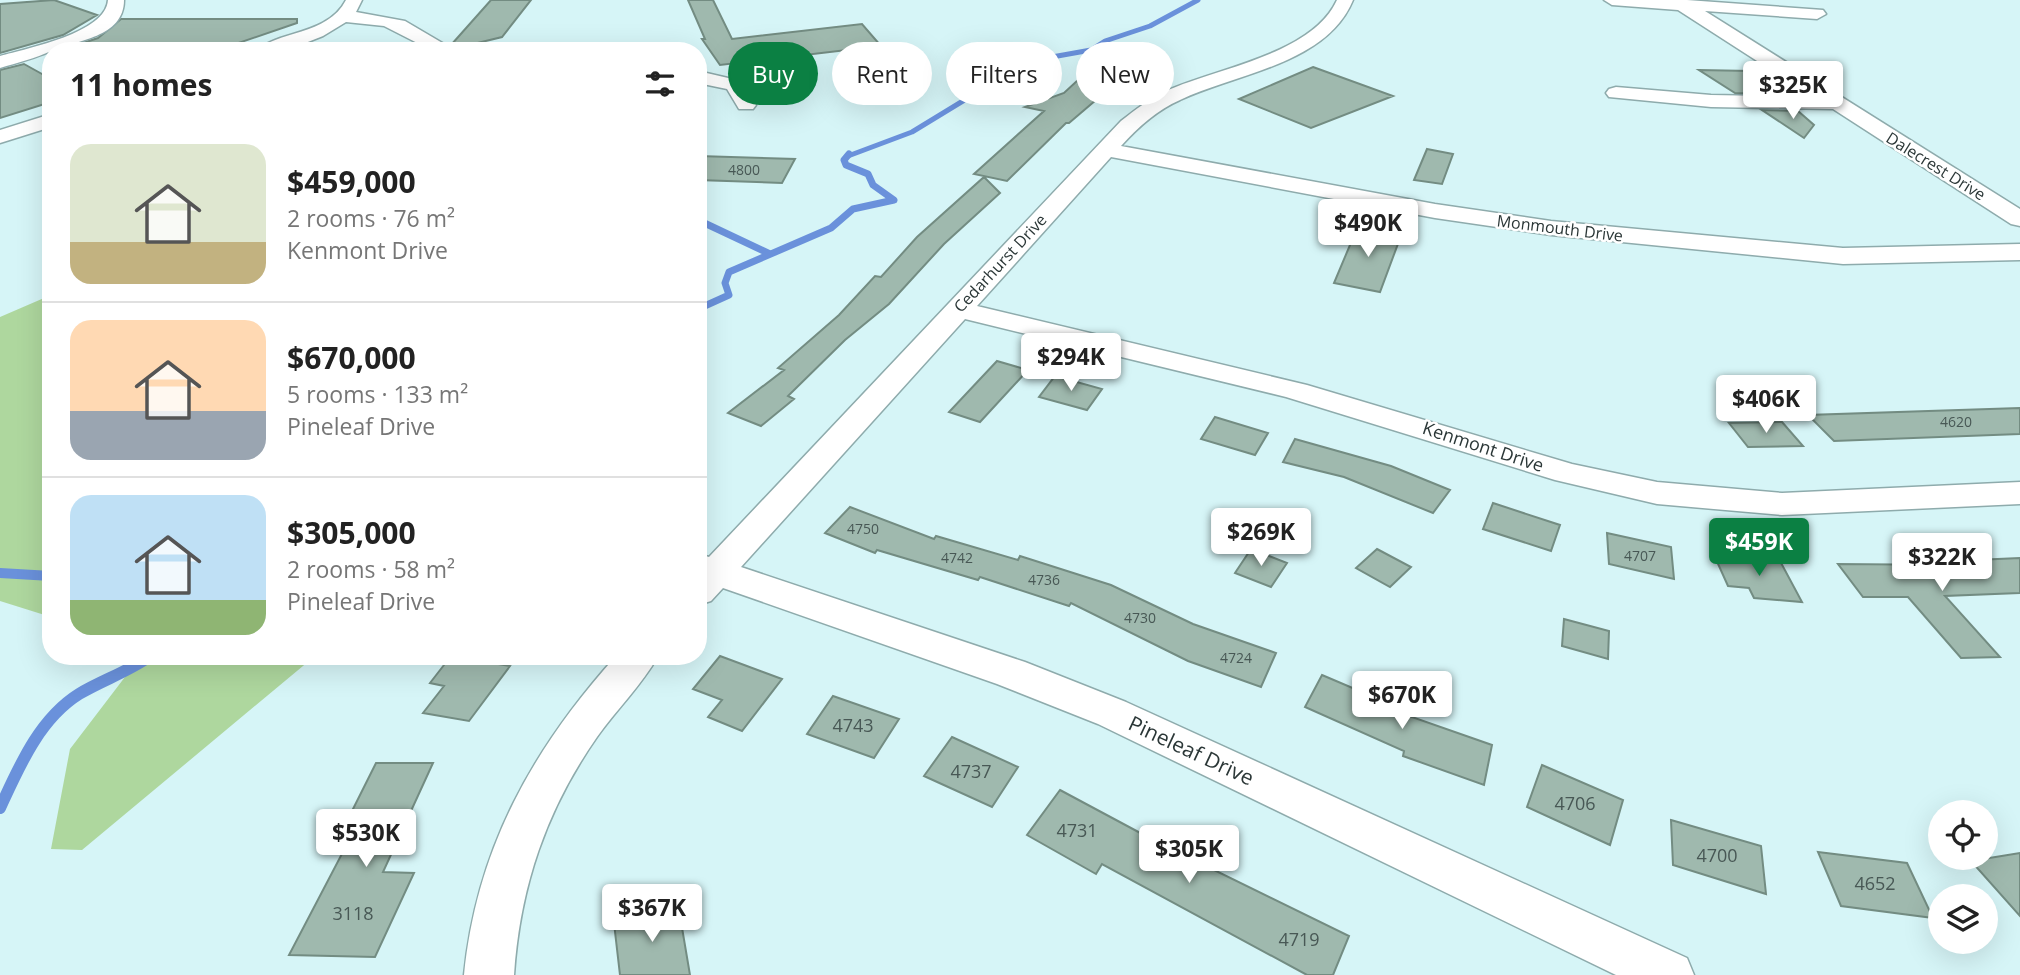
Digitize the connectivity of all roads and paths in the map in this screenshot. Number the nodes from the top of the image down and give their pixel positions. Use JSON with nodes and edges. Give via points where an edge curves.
{"nodes":[{"id":1,"x":116,"y":0,"type":"edge"},
{"id":2,"x":354,"y":0,"type":"edge"},
{"id":3,"x":1345,"y":0,"type":"edge"},
{"id":4,"x":1612,"y":0,"type":"edge"},
{"id":5,"x":1679,"y":2,"type":"edge"},
{"id":6,"x":1817,"y":14,"type":"dead end"},
{"id":7,"x":344,"y":17,"type":"junction"},
{"id":8,"x":66,"y":42,"type":"edge"},
{"id":9,"x":291,"y":42,"type":"edge"},
{"id":10,"x":432,"y":42,"type":"edge"},
{"id":11,"x":42,"y":50,"type":"edge"},
{"id":12,"x":0,"y":62,"type":"edge"},
{"id":13,"x":707,"y":79,"type":"edge"},
{"id":14,"x":728,"y":84,"type":"edge"},
{"id":15,"x":1616,"y":93,"type":"dead end"},
{"id":16,"x":1837,"y":103,"type":"junction"},
{"id":17,"x":42,"y":123,"type":"edge"},
{"id":18,"x":0,"y":137,"type":"edge"},
{"id":19,"x":1104,"y":149,"type":"junction"},
{"id":20,"x":2020,"y":219,"type":"edge"},
{"id":21,"x":2020,"y":253,"type":"edge"},
{"id":22,"x":957,"y":309,"type":"junction"},
{"id":23,"x":2020,"y":493,"type":"edge"},
{"id":24,"x":707,"y":574,"type":"edge"},
{"id":25,"x":707,"y":578,"type":"edge"},
{"id":26,"x":631,"y":665,"type":"edge"},
{"id":27,"x":489,"y":975,"type":"edge"},
{"id":28,"x":1669,"y":975,"type":"edge"}],
"edges":[{"from":1,"to":8,"type":"street","via":[[117,15]]},
{"from":2,"to":7,"type":"street"},
{"from":3,"to":19,"type":"street","name":"Cedarhurst Drive","via":[[1339,18],[1317,36],[1172,96],[1128,125]]},
{"from":4,"to":5,"type":"street"},
{"from":5,"to":6,"type":"street"},
{"from":5,"to":16,"type":"street","name":"Dalecrest Drive"},
{"from":7,"to":9,"type":"street"},
{"from":7,"to":10,"type":"street","via":[[398,22]]},
{"from":11,"to":12,"type":"street"},
{"from":13,"to":14,"type":"street"},
{"from":15,"to":16,"type":"street","via":[[1711,101]]},
{"from":16,"to":20,"type":"street","name":"Dalecrest Drive"},
{"from":17,"to":18,"type":"street"},
{"from":19,"to":21,"type":"street","name":"Monmouth Drive","via":[[1551,228],[1802,254],[1917,257]]},
{"from":19,"to":22,"type":"street","name":"Cedarhurst Drive"},
{"from":22,"to":23,"type":"street","name":"Kenmont Drive","via":[[1334,401],[1619,485],[1702,499],[1808,505]]},
{"from":22,"to":24,"type":"street","name":"Cedarhurst Drive"},
{"from":25,"to":28,"type":"street","name":"Pineleaf Drive","via":[[1011,673],[1112,713]]},
{"from":26,"to":27,"type":"street","via":[[586,718],[540,791],[512,855]]}]}
